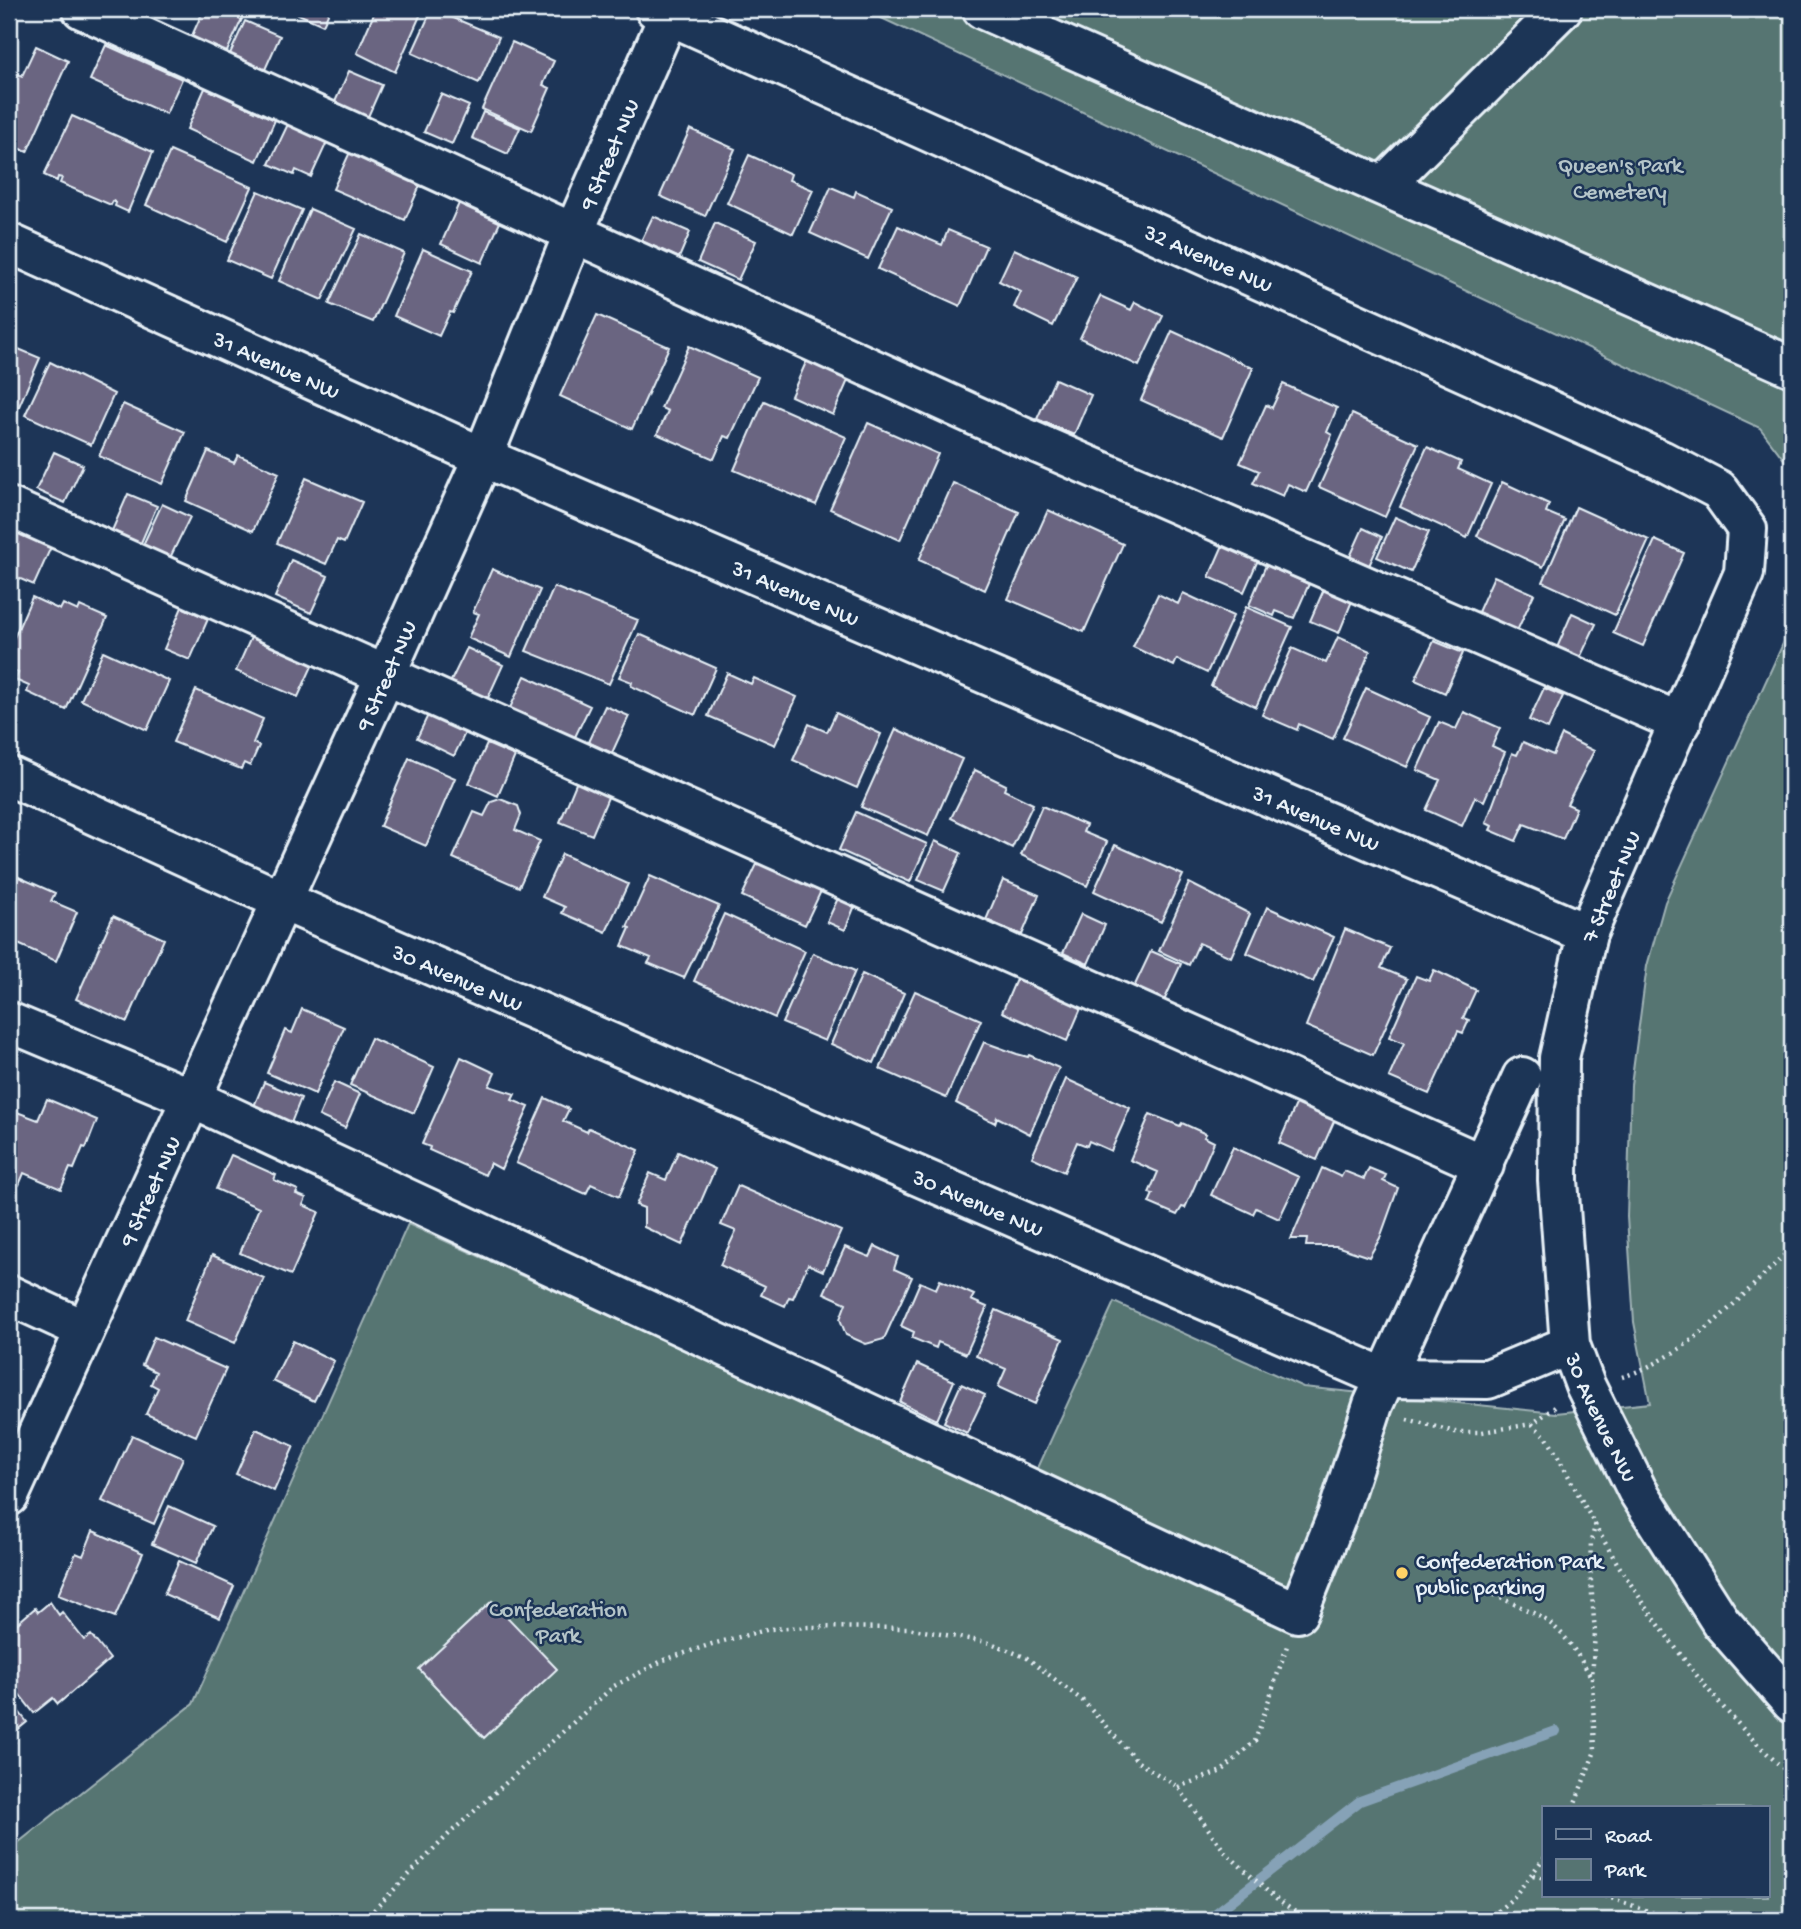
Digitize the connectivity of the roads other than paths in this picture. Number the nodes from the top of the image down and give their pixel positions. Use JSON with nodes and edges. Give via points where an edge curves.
{"nodes":[{"id":1,"x":82,"y":9,"type":"edge"},
{"id":2,"x":982,"y":9,"type":"edge"},
{"id":3,"x":1562,"y":9,"type":"edge"},
{"id":4,"x":662,"y":12,"type":"edge"},
{"id":5,"x":1384,"y":185,"type":"junction"},
{"id":6,"x":574,"y":232,"type":"junction"},
{"id":7,"x":9,"y":243,"type":"edge"},
{"id":8,"x":1792,"y":367,"type":"edge"},
{"id":9,"x":483,"y":457,"type":"junction"},
{"id":10,"x":9,"y":507,"type":"edge"},
{"id":11,"x":1746,"y":529,"type":"joint"},
{"id":12,"x":385,"y":676,"type":"junction"},
{"id":13,"x":1681,"y":723,"type":"junction"},
{"id":14,"x":9,"y":776,"type":"edge"},
{"id":15,"x":283,"y":901,"type":"junction"},
{"id":16,"x":1587,"y":934,"type":"junction"},
{"id":17,"x":9,"y":1022,"type":"edge"},
{"id":18,"x":1522,"y":1077,"type":"dead end"},
{"id":19,"x":193,"y":1099,"type":"junction"},
{"id":20,"x":1484,"y":1165,"type":"junction"},
{"id":21,"x":9,"y":1294,"type":"edge"},
{"id":22,"x":83,"y":1329,"type":"junction"},
{"id":23,"x":1570,"y":1345,"type":"junction"},
{"id":24,"x":1379,"y":1391,"type":"junction"},
{"id":25,"x":9,"y":1496,"type":"edge"},
{"id":26,"x":1792,"y":1703,"type":"edge"}],
"edges":[{"from":1,"to":6,"type":"street"},
{"from":2,"to":5,"type":"street"},
{"from":3,"to":5,"type":"street"},
{"from":4,"to":6,"type":"street","name":"9 Street NW"},
{"from":4,"to":11,"type":"street","name":"32 Avenue NW","via":[[1661,460],[1719,490]]},
{"from":5,"to":8,"type":"street"},
{"from":6,"to":9,"type":"street","name":"9 Street NW"},
{"from":6,"to":13,"type":"street","via":[[1009,431]]},
{"from":7,"to":9,"type":"street","name":"31 Avenue NW"},
{"from":9,"to":12,"type":"street","name":"9 Street NW"},
{"from":9,"to":16,"type":"street","name":"31 Avenue NW"},
{"from":10,"to":12,"type":"street"},
{"from":11,"to":13,"type":"street","name":"7 Street NW","via":[[1744,573]]},
{"from":12,"to":15,"type":"street","name":"9 Street NW"},
{"from":12,"to":20,"type":"street"},
{"from":13,"to":16,"type":"street","name":"7 Street NW"},
{"from":14,"to":15,"type":"street","name":"30 Avenue NW"},
{"from":15,"to":19,"type":"street","name":"9 Street NW"},
{"from":15,"to":24,"type":"street","name":"30 Avenue NW"},
{"from":16,"to":23,"type":"street","name":"7 Street NW","via":[[1559,1058],[1558,1180]]},
{"from":17,"to":19,"type":"street"},
{"from":18,"to":20,"type":"street"},
{"from":19,"to":22,"type":"street","name":"9 Street NW"},
{"from":19,"to":24,"type":"street","via":[[1298,1613]]},
{"from":20,"to":24,"type":"street"},
{"from":21,"to":22,"type":"street"},
{"from":22,"to":25,"type":"street","name":"9 Street NW"},
{"from":23,"to":24,"type":"street","name":"30 Avenue NW","via":[[1488,1378]]},
{"from":23,"to":26,"type":"street","name":"30 Avenue NW","via":[[1585,1385],[1644,1501],[1721,1622]]}]}
